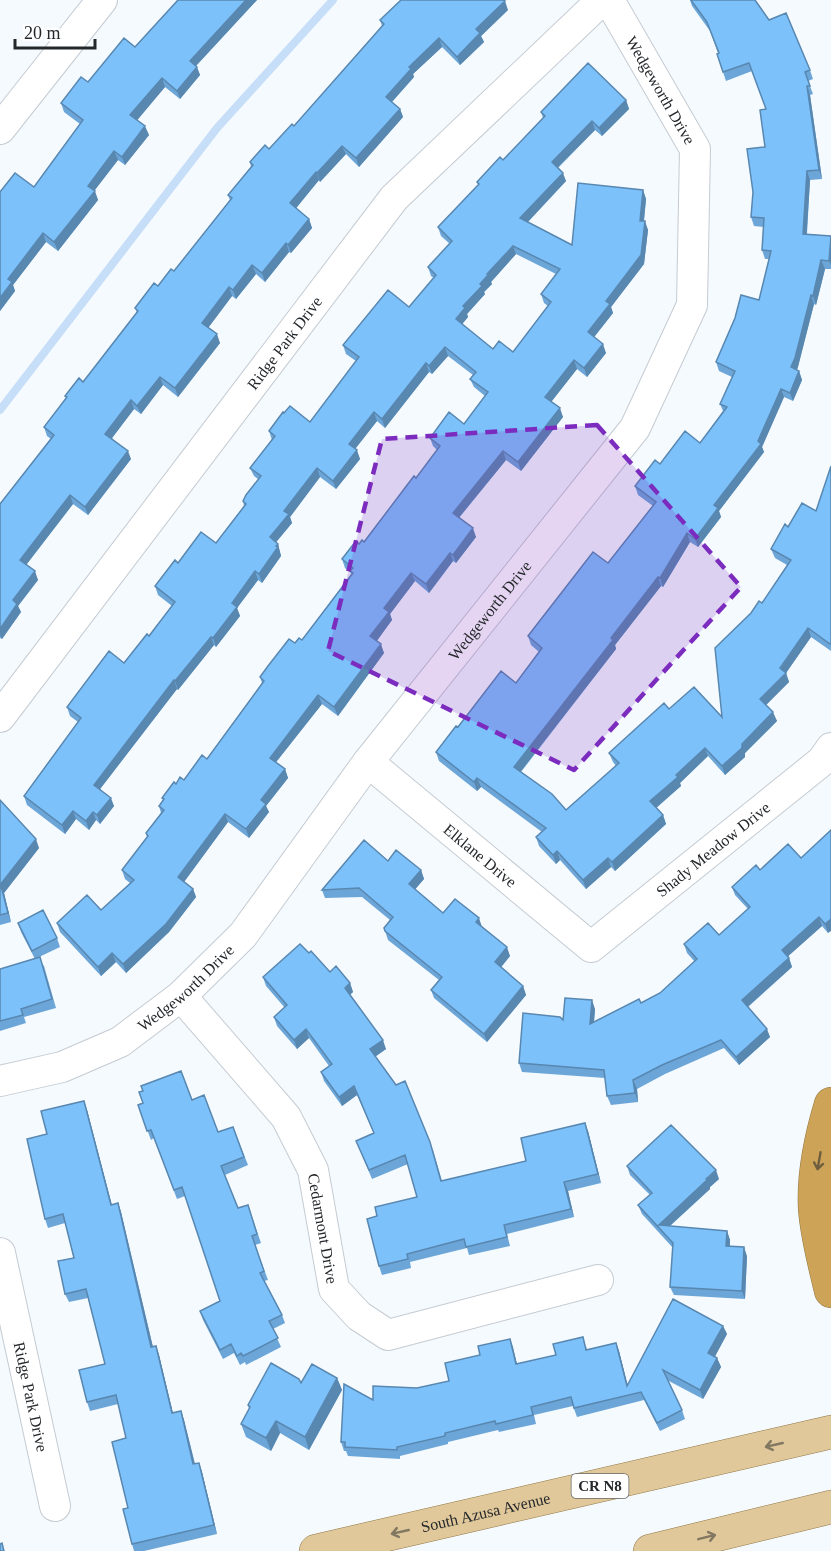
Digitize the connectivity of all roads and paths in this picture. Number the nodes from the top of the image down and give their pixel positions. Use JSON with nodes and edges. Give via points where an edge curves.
{"nodes":[{"id":1,"x":102,"y":0,"type":"edge"},
{"id":2,"x":602,"y":0,"type":"edge"},
{"id":3,"x":609,"y":0,"type":"edge"},
{"id":4,"x":0,"y":129,"type":"edge"},
{"id":5,"x":0,"y":717,"type":"edge"},
{"id":6,"x":831,"y":748,"type":"edge"},
{"id":7,"x":368,"y":762,"type":"junction"},
{"id":8,"x":591,"y":948,"type":"joint"},
{"id":9,"x":181,"y":996,"type":"junction"},
{"id":10,"x":0,"y":1081,"type":"edge"},
{"id":11,"x":831,"y":1104,"type":"edge"},
{"id":12,"x":0,"y":1253,"type":"edge"},
{"id":13,"x":598,"y":1280,"type":"dead end"},
{"id":14,"x":831,"y":1291,"type":"edge"},
{"id":15,"x":831,"y":1432,"type":"edge"},
{"id":16,"x":55,"y":1506,"type":"dead end"},
{"id":17,"x":831,"y":1507,"type":"edge"},
{"id":18,"x":316,"y":1551,"type":"edge"},
{"id":19,"x":650,"y":1551,"type":"edge"}],
"edges":[{"from":1,"to":4,"type":"street"},
{"from":2,"to":5,"type":"street","name":"Ridge Park Drive","via":[[394,198]]},
{"from":3,"to":7,"type":"street","name":"Wedgeworth Drive","via":[[695,149],[692,305],[635,428]]},
{"from":6,"to":8,"type":"street","name":"Shady Meadow Drive","via":[[822,761]]},
{"from":7,"to":8,"type":"street","name":"Elklane Drive"},
{"from":7,"to":9,"type":"street","name":"Wedgeworth Drive","via":[[243,936]]},
{"from":9,"to":10,"type":"street","name":"Wedgeworth Drive","via":[[120,1042],[62,1067]]},
{"from":9,"to":13,"type":"street","name":"Cedarmont Drive","via":[[285,1117],[313,1170],[334,1289],[359,1316],[388,1335]]},
{"from":11,"to":14,"type":"highway","one_way":true,"via":[[817,1170],[815,1209]]},
{"from":12,"to":16,"type":"street","name":"Ridge Park Drive"},
{"from":15,"to":18,"type":"main road","name":"South Azusa Avenue","number":"CR N8","one_way":true},
{"from":19,"to":17,"type":"main road","one_way":true}]}
